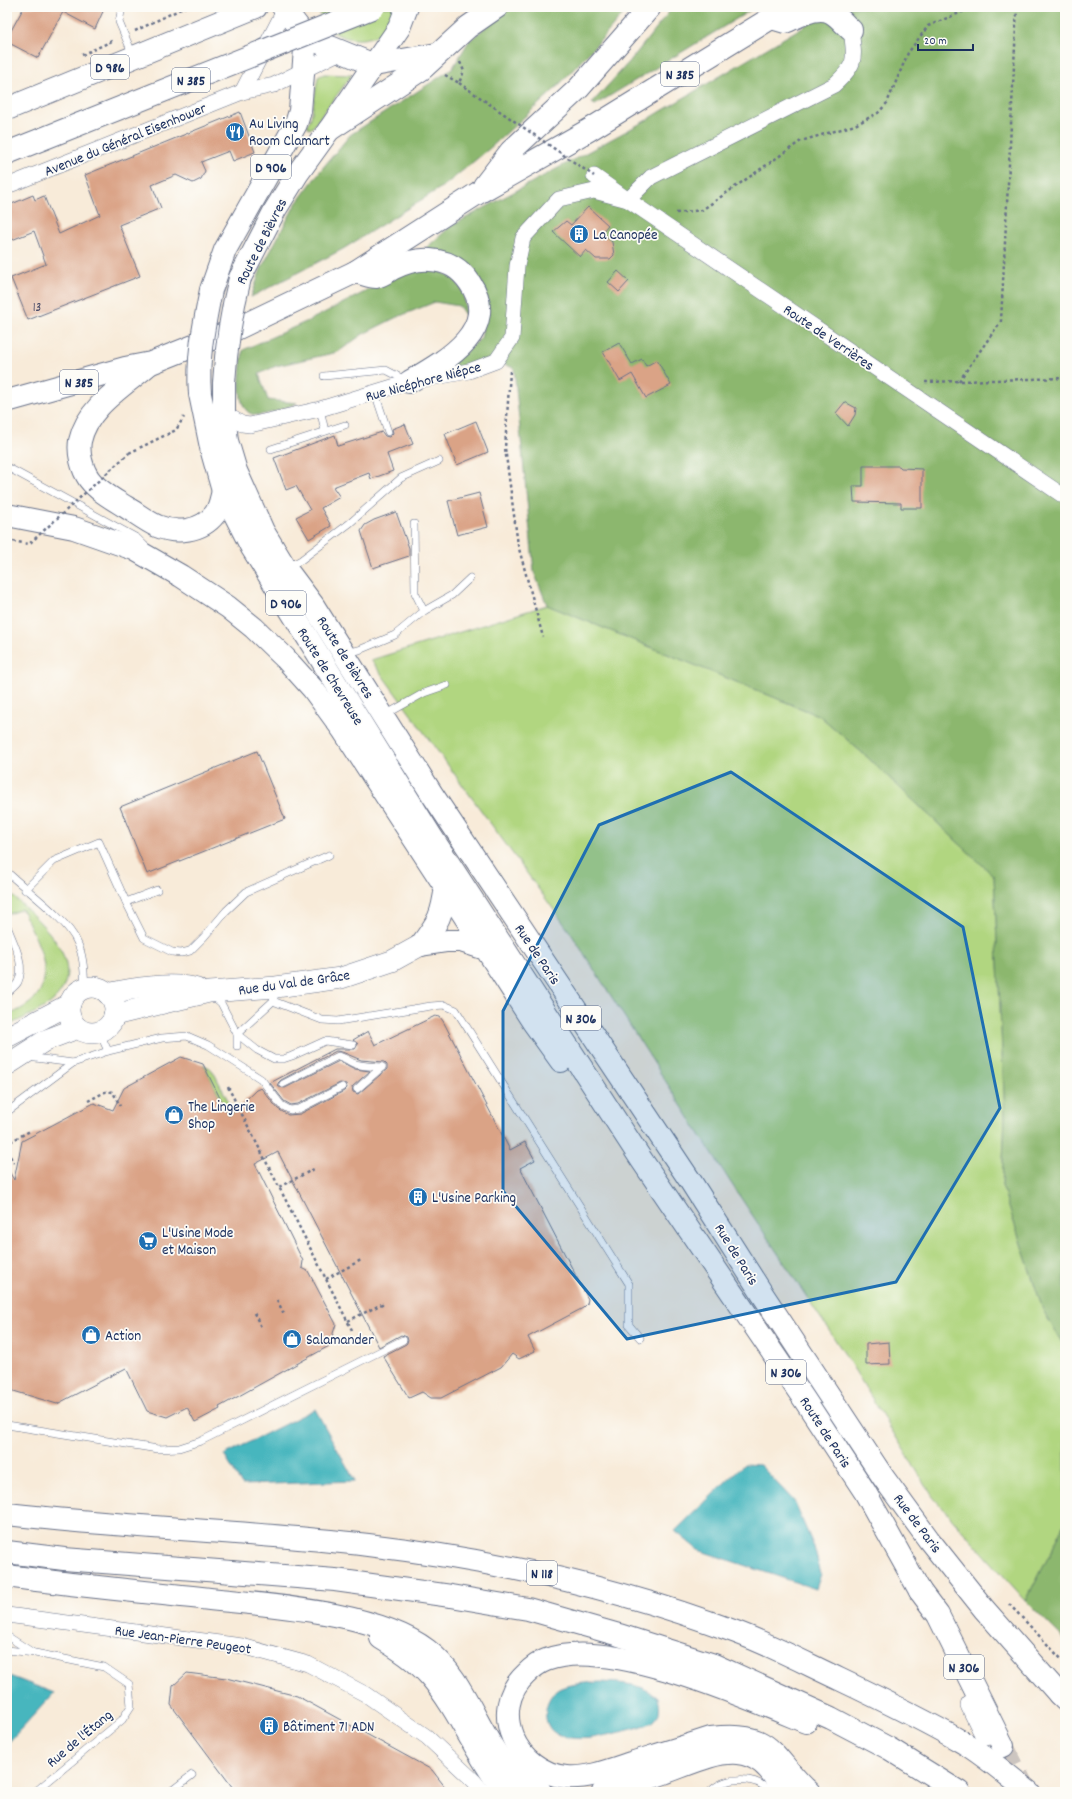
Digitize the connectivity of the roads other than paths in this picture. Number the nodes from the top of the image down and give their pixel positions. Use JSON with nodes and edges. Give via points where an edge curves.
{"nodes":[{"id":1,"x":122,"y":7,"type":"edge"},
{"id":2,"x":256,"y":7,"type":"edge"},
{"id":3,"x":374,"y":7,"type":"edge"},
{"id":4,"x":407,"y":7,"type":"edge"},
{"id":5,"x":497,"y":7,"type":"edge"},
{"id":6,"x":650,"y":7,"type":"edge"},
{"id":7,"x":849,"y":7,"type":"edge"},
{"id":8,"x":284,"y":8,"type":"edge"},
{"id":9,"x":780,"y":12,"type":"edge"},
{"id":10,"x":851,"y":30,"type":"junction"},
{"id":11,"x":306,"y":37,"type":"junction"},
{"id":12,"x":342,"y":52,"type":"junction"},
{"id":13,"x":134,"y":57,"type":"junction"},
{"id":14,"x":444,"y":61,"type":"junction"},
{"id":15,"x":374,"y":65,"type":"junction"},
{"id":16,"x":304,"y":70,"type":"junction"},
{"id":17,"x":242,"y":92,"type":"junction"},
{"id":18,"x":7,"y":109,"type":"edge"},
{"id":19,"x":329,"y":130,"type":"junction"},
{"id":20,"x":7,"y":153,"type":"edge"},
{"id":21,"x":594,"y":176,"type":"road end"},
{"id":22,"x":7,"y":186,"type":"edge"},
{"id":23,"x":478,"y":193,"type":"junction"},
{"id":24,"x":628,"y":200,"type":"junction"},
{"id":25,"x":355,"y":272,"type":"junction"},
{"id":26,"x":151,"y":363,"type":"junction"},
{"id":27,"x":324,"y":376,"type":"dead end"},
{"id":28,"x":409,"y":382,"type":"junction"},
{"id":29,"x":375,"y":394,"type":"junction"},
{"id":30,"x":7,"y":401,"type":"edge"},
{"id":31,"x":320,"y":409,"type":"junction"},
{"id":32,"x":224,"y":413,"type":"junction"},
{"id":33,"x":344,"y":425,"type":"dead end"},
{"id":34,"x":325,"y":431,"type":"junction"},
{"id":35,"x":388,"y":432,"type":"dead end"},
{"id":36,"x":271,"y":449,"type":"dead end"},
{"id":37,"x":439,"y":461,"type":"dead end"},
{"id":38,"x":7,"y":467,"type":"edge"},
{"id":39,"x":223,"y":491,"type":"junction"},
{"id":40,"x":1065,"y":497,"type":"edge"},
{"id":41,"x":7,"y":515,"type":"edge"},
{"id":42,"x":414,"y":524,"type":"dead end"},
{"id":43,"x":157,"y":562,"type":"junction"},
{"id":44,"x":286,"y":569,"type":"junction"},
{"id":45,"x":470,"y":578,"type":"dead end"},
{"id":46,"x":424,"y":611,"type":"junction"},
{"id":47,"x":344,"y":654,"type":"junction"},
{"id":48,"x":448,"y":685,"type":"dead end"},
{"id":49,"x":383,"y":717,"type":"junction"},
{"id":50,"x":432,"y":794,"type":"joint"},
{"id":51,"x":406,"y":797,"type":"joint"},
{"id":52,"x":329,"y":855,"type":"dead end"},
{"id":53,"x":7,"y":872,"type":"edge"},
{"id":54,"x":446,"y":886,"type":"junction"},
{"id":55,"x":25,"y":890,"type":"junction"},
{"id":56,"x":157,"y":890,"type":"dead end"},
{"id":57,"x":126,"y":902,"type":"junction"},
{"id":58,"x":7,"y":926,"type":"edge"},
{"id":59,"x":421,"y":944,"type":"junction"},
{"id":60,"x":486,"y":949,"type":"junction"},
{"id":61,"x":85,"y":988,"type":"junction"},
{"id":62,"x":209,"y":992,"type":"junction"},
{"id":63,"x":7,"y":994,"type":"edge"},
{"id":64,"x":108,"y":994,"type":"junction"},
{"id":65,"x":275,"y":994,"type":"junction"},
{"id":66,"x":70,"y":1004,"type":"junction"},
{"id":67,"x":114,"y":1015,"type":"junction"},
{"id":68,"x":78,"y":1028,"type":"junction"},
{"id":69,"x":99,"y":1031,"type":"junction"},
{"id":70,"x":237,"y":1034,"type":"junction"},
{"id":71,"x":7,"y":1037,"type":"edge"},
{"id":72,"x":237,"y":1046,"type":"dead end"},
{"id":73,"x":352,"y":1046,"type":"dead end"},
{"id":74,"x":108,"y":1051,"type":"junction"},
{"id":75,"x":14,"y":1060,"type":"edge"},
{"id":76,"x":73,"y":1063,"type":"junction"},
{"id":77,"x":283,"y":1084,"type":"dead end"},
{"id":78,"x":342,"y":1087,"type":"dead end"},
{"id":79,"x":358,"y":1088,"type":"dead end"},
{"id":80,"x":7,"y":1112,"type":"edge"},
{"id":81,"x":642,"y":1159,"type":"junction"},
{"id":82,"x":640,"y":1338,"type":"dead end"},
{"id":83,"x":403,"y":1340,"type":"dead end"},
{"id":84,"x":7,"y":1425,"type":"edge"},
{"id":85,"x":7,"y":1514,"type":"edge"},
{"id":86,"x":7,"y":1552,"type":"edge"},
{"id":87,"x":7,"y":1576,"type":"edge"},
{"id":88,"x":920,"y":1591,"type":"junction"},
{"id":89,"x":7,"y":1615,"type":"edge"},
{"id":90,"x":343,"y":1618,"type":"junction"},
{"id":91,"x":7,"y":1636,"type":"edge"},
{"id":92,"x":7,"y":1650,"type":"edge"},
{"id":93,"x":35,"y":1653,"type":"junction"},
{"id":94,"x":1063,"y":1697,"type":"edge"},
{"id":95,"x":985,"y":1734,"type":"tunnel mouth"},
{"id":96,"x":1003,"y":1746,"type":"tunnel mouth"},
{"id":97,"x":890,"y":1749,"type":"junction"},
{"id":98,"x":192,"y":1775,"type":"dead end"},
{"id":99,"x":35,"y":1792,"type":"edge"},
{"id":100,"x":170,"y":1792,"type":"edge"},
{"id":101,"x":483,"y":1792,"type":"edge"},
{"id":102,"x":505,"y":1792,"type":"edge"},
{"id":103,"x":541,"y":1792,"type":"edge"},
{"id":104,"x":603,"y":1792,"type":"edge"},
{"id":105,"x":710,"y":1792,"type":"edge"},
{"id":106,"x":770,"y":1792,"type":"edge"},
{"id":107,"x":783,"y":1792,"type":"edge"},
{"id":108,"x":809,"y":1792,"type":"edge"},
{"id":109,"x":959,"y":1792,"type":"edge"},
{"id":110,"x":1029,"y":1792,"type":"edge"}],
"edges":[{"from":1,"to":13,"type":"lane","via":[[119,22]]},
{"from":2,"to":13,"type":"main road","number":"D 986"},
{"from":3,"to":20,"type":"main road","number":"N 385","bridge":true},
{"from":4,"to":15,"type":"main road","name":"Route de Bièvres","via":[[399,28]]},
{"from":5,"to":14,"type":"main road","via":[[468,27]]},
{"from":6,"to":23,"type":"main road","via":[[580,88],[511,150]]},
{"from":7,"to":10,"type":"main road"},
{"from":8,"to":11,"type":"main road"},
{"from":8,"to":17,"type":"street"},
{"from":9,"to":10,"type":"main road","via":[[784,22],[807,13],[825,10]]},
{"from":9,"to":23,"type":"main road","number":"N 385","via":[[589,130]]},
{"from":10,"to":24,"type":"street","via":[[855,57],[848,72],[834,85],[651,177]]},
{"from":11,"to":12,"type":"main road"},
{"from":11,"to":16,"type":"main road","name":"Route de Chevreuse","number":"D 906"},
{"from":12,"to":15,"type":"main road"},
{"from":12,"to":16,"type":"street","name":"Avenue du Général Eisenhower"},
{"from":13,"to":18,"type":"main road","number":"D 986"},
{"from":14,"to":15,"type":"main road"},
{"from":14,"to":19,"type":"main road","via":[[422,69]]},
{"from":15,"to":19,"type":"main road","name":"Route de Bièvres","number":"D 906"},
{"from":16,"to":17,"type":"street","name":"Avenue du Général Eisenhower","via":[[270,86]]},
{"from":16,"to":39,"type":"main road","name":"Route de Chevreuse","number":"D 906","bridge":true,"via":[[296,124],[225,250],[211,290],[201,338],[198,372],[200,394]]},
{"from":17,"to":22,"type":"street","name":"Avenue du Général Eisenhower"},
{"from":19,"to":32,"type":"main road","name":"Route de Bièvres","number":"D 906","bridge":true,"via":[[275,210],[240,278],[225,361]]},
{"from":21,"to":24,"type":"street","name":"Route de Verrières"},
{"from":23,"to":25,"type":"main road","number":"N 385"},
{"from":24,"to":28,"type":"street","name":"Rue Nicéphore Niépce","via":[[594,192],[559,199],[522,238],[517,266],[512,338],[496,361],[469,371]]},
{"from":24,"to":40,"type":"street","name":"Route de Verrières"},
{"from":25,"to":26,"type":"main road","number":"N 385","via":[[234,330]]},
{"from":25,"to":28,"type":"main road","via":[[375,277],[412,261],[430,260],[455,266],[463,272],[472,286],[478,306],[478,322],[473,331],[445,360]]},
{"from":26,"to":30,"type":"main road","number":"N 385"},
{"from":26,"to":39,"type":"main road","via":[[99,407],[85,428],[80,442],[80,455],[89,479],[101,490],[167,530],[179,531],[199,526],[210,519],[216,513]]},
{"from":27,"to":28,"type":"lane","via":[[386,370]]},
{"from":28,"to":29,"type":"street","name":"Rue Nicéphore Niépce"},
{"from":29,"to":31,"type":"street","name":"Rue Nicéphore Niépce"},
{"from":29,"to":35,"type":"lane"},
{"from":31,"to":32,"type":"street","name":"Rue Nicéphore Niépce","via":[[250,425],[242,424]]},
{"from":31,"to":34,"type":"lane"},
{"from":32,"to":44,"type":"main road","name":"Route de Bièvres","number":"D 906","via":[[236,471],[263,532]]},
{"from":33,"to":34,"type":"lane"},
{"from":34,"to":36,"type":"lane"},
{"from":37,"to":44,"type":"lane","via":[[401,478],[350,523]]},
{"from":38,"to":43,"type":"lane","via":[[137,538]]},
{"from":39,"to":51,"type":"main road","name":"Route de Chevreuse","number":"D 906","via":[[252,548]]},
{"from":41,"to":43,"type":"main road","via":[[74,528],[134,549]]},
{"from":42,"to":46,"type":"lane","via":[[415,593]]},
{"from":43,"to":54,"type":"main road","via":[[228,607],[285,658],[343,730]]},
{"from":44,"to":47,"type":"main road","name":"Route de Bièvres","number":"D 906","via":[[313,605]]},
{"from":45,"to":46,"type":"lane","via":[[452,595]]},
{"from":46,"to":47,"type":"lane","via":[[395,635]]},
{"from":47,"to":49,"type":"main road","name":"Route de Bièvres","number":"D 906"},
{"from":48,"to":49,"type":"lane","via":[[424,693]]},
{"from":49,"to":50,"type":"main road","name":"Route de Bièvres","number":"D 906"},
{"from":50,"to":94,"type":"main road","name":"Rue de Paris","number":"N 306","via":[[691,1182],[883,1477],[984,1609]]},
{"from":51,"to":81,"type":"main road","name":"Rue de Paris","number":"N 306"},
{"from":52,"to":57,"type":"lane","via":[[246,892],[190,951],[172,952],[144,938]]},
{"from":53,"to":55,"type":"lane"},
{"from":54,"to":59,"type":"main road","via":[[442,912]]},
{"from":54,"to":60,"type":"main road"},
{"from":55,"to":57,"type":"lane","via":[[54,861],[99,842]]},
{"from":55,"to":61,"type":"lane","via":[[70,928],[78,943]]},
{"from":56,"to":57,"type":"lane"},
{"from":58,"to":63,"type":"lane","via":[[18,954],[20,969],[18,982]]},
{"from":59,"to":60,"type":"main road","via":[[461,941]]},
{"from":59,"to":65,"type":"street","name":"Rue du Val de Grâce","via":[[392,961],[341,978]]},
{"from":60,"to":81,"type":"main road","via":[[533,1022],[590,1101]]},
{"from":61,"to":64,"type":"street","via":[[98,988]]},
{"from":61,"to":66,"type":"street","via":[[74,995]]},
{"from":62,"to":64,"type":"street","name":"Rue du Val de Grâce","via":[[186,985],[138,988]]},
{"from":62,"to":65,"type":"street","name":"Rue du Val de Grâce"},
{"from":62,"to":67,"type":"street","name":"Rue du Val de Grâce"},
{"from":62,"to":70,"type":"lane","via":[[220,1003]]},
{"from":64,"to":67,"type":"street","via":[[113,1000]]},
{"from":65,"to":70,"type":"lane"},
{"from":65,"to":82,"type":"lane","via":[[322,1020],[338,1021],[444,1005],[456,1010],[628,1284],[629,1325]]},
{"from":66,"to":68,"type":"street","via":[[70,1014]]},
{"from":66,"to":71,"type":"street"},
{"from":67,"to":69,"type":"street","via":[[111,1022]]},
{"from":68,"to":69,"type":"street","via":[[87,1032]]},
{"from":68,"to":75,"type":"street","via":[[46,1040]]},
{"from":69,"to":74,"type":"lane"},
{"from":70,"to":72,"type":"lane"},
{"from":70,"to":73,"type":"lane","via":[[257,1050],[274,1059],[292,1056],[325,1041]]},
{"from":74,"to":76,"type":"lane"},
{"from":74,"to":78,"type":"lane","via":[[162,1038],[187,1036],[208,1045],[262,1079],[281,1105],[290,1110],[299,1109]]},
{"from":75,"to":76,"type":"lane"},
{"from":76,"to":80,"type":"lane"},
{"from":77,"to":79,"type":"lane","via":[[338,1056],[363,1066],[382,1067]]},
{"from":81,"to":88,"type":"main road","name":"Route de Paris","number":"N 306","via":[[865,1492]]},
{"from":83,"to":84,"type":"lane","via":[[201,1441],[180,1448],[158,1449]]},
{"from":85,"to":110,"type":"main road","number":"N 118","via":[[368,1545],[461,1558],[588,1584],[724,1628],[879,1698],[966,1745]]},
{"from":86,"to":97,"type":"main road","via":[[335,1580],[528,1609],[714,1665],[831,1718]]},
{"from":87,"to":90,"type":"main road","via":[[274,1606]]},
{"from":88,"to":95,"type":"street","via":[[930,1619]]},
{"from":88,"to":96,"type":"main road","number":"N 306","via":[[938,1615]]},
{"from":89,"to":101,"type":"street","name":"Rue Jean-Pierre Peugeot","via":[[242,1646],[308,1664],[365,1694],[427,1737]]},
{"from":90,"to":102,"type":"main road","via":[[399,1649],[430,1676]]},
{"from":90,"to":103,"type":"main road","via":[[388,1628],[428,1650],[454,1679],[500,1759],[524,1783]]},
{"from":91,"to":93,"type":"lane"},
{"from":92,"to":93,"type":"lane","name":"Rue de l'Étang"},
{"from":93,"to":99,"type":"lane","name":"Rue de l'Étang","via":[[104,1667],[129,1684],[132,1706],[122,1720]]},
{"from":97,"to":108,"type":"main road","via":[[809,1724],[751,1699],[680,1674],[605,1655],[586,1653],[545,1660],[522,1677],[513,1691],[509,1705],[512,1735],[527,1759],[551,1774],[567,1777],[584,1776],[711,1738],[736,1736],[756,1740],[766,1746]]},
{"from":97,"to":109,"type":"main road"},
{"from":98,"to":100,"type":"lane"},
{"from":104,"to":107,"type":"main road","via":[[720,1753],[732,1752],[755,1758],[764,1765],[773,1774]]},
{"from":105,"to":106,"type":"lane","via":[[713,1788],[733,1779],[752,1781]]}]}
